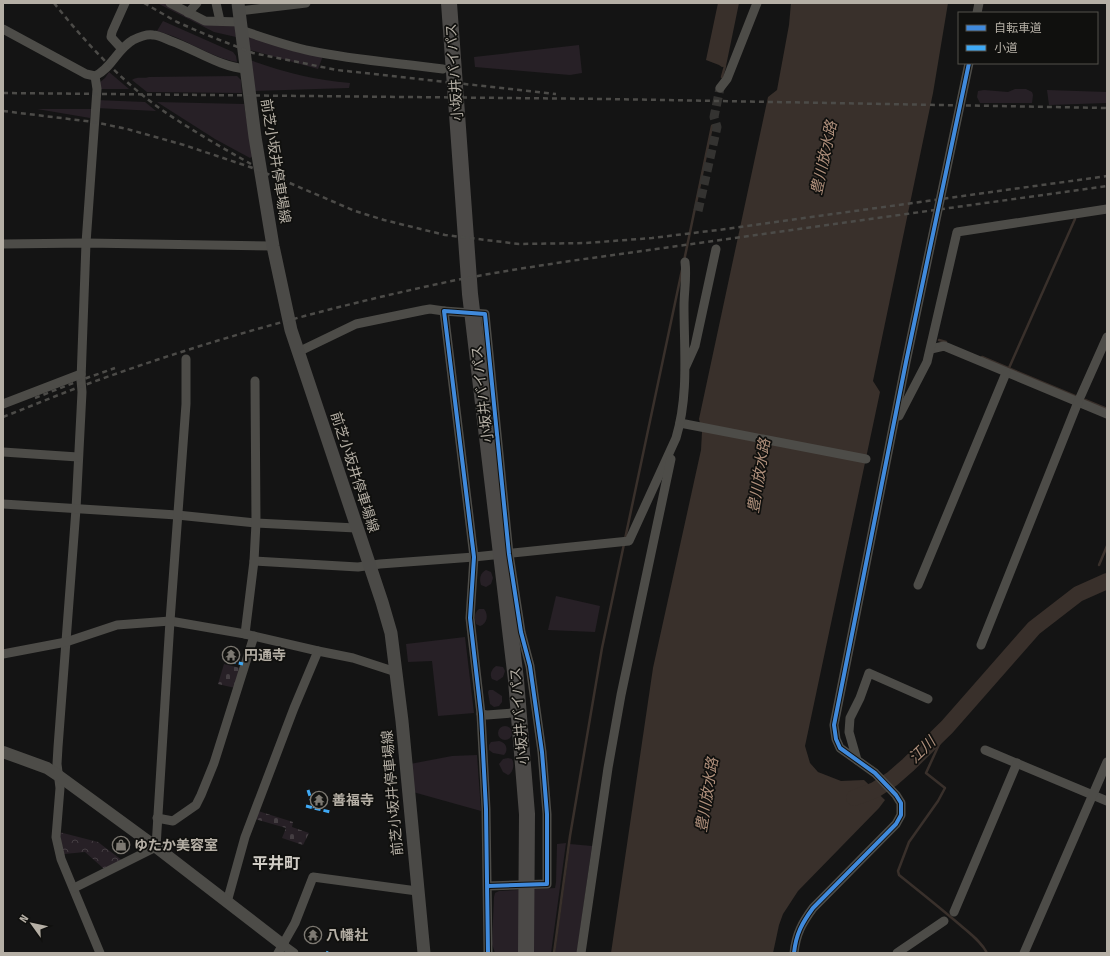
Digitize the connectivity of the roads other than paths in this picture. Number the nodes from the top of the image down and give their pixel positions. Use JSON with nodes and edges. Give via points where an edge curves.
{"nodes":[{"id":1,"x":125,"y":3,"type":"edge"},
{"id":2,"x":170,"y":3,"type":"edge"},
{"id":3,"x":197,"y":3,"type":"edge"},
{"id":4,"x":216,"y":3,"type":"edge"},
{"id":5,"x":306,"y":3,"type":"edge"},
{"id":6,"x":449,"y":3,"type":"edge"},
{"id":7,"x":757,"y":3,"type":"edge"},
{"id":8,"x":188,"y":13,"type":"junction"},
{"id":9,"x":239,"y":16,"type":"edge"},
{"id":10,"x":220,"y":21,"type":"junction"},
{"id":11,"x":3,"y":29,"type":"edge"},
{"id":12,"x":121,"y":48,"type":"junction"},
{"id":13,"x":968,"y":64,"type":"edge"},
{"id":14,"x":442,"y":68,"type":"dead end"},
{"id":15,"x":246,"y":69,"type":"junction"},
{"id":16,"x":95,"y":76,"type":"junction"},
{"id":17,"x":720,"y":88,"type":"tunnel mouth"},
{"id":18,"x":1107,"y":209,"type":"edge"},
{"id":19,"x":86,"y":243,"type":"junction"},
{"id":20,"x":3,"y":244,"type":"edge"},
{"id":21,"x":273,"y":246,"type":"junction"},
{"id":22,"x":716,"y":249,"type":"dead end"},
{"id":23,"x":685,"y":262,"type":"dead end"},
{"id":24,"x":444,"y":311,"type":"junction"},
{"id":25,"x":1107,"y":337,"type":"edge"},
{"id":26,"x":931,"y":349,"type":"junction"},
{"id":27,"x":298,"y":352,"type":"junction"},
{"id":28,"x":186,"y":359,"type":"dead end"},
{"id":29,"x":685,"y":367,"type":"junction"},
{"id":30,"x":1006,"y":373,"type":"junction"},
{"id":31,"x":81,"y":374,"type":"junction"},
{"id":32,"x":255,"y":381,"type":"dead end"},
{"id":33,"x":1078,"y":402,"type":"junction"},
{"id":34,"x":3,"y":404,"type":"edge"},
{"id":35,"x":1107,"y":414,"type":"edge"},
{"id":36,"x":683,"y":424,"type":"junction"},
{"id":37,"x":894,"y":424,"type":"junction"},
{"id":38,"x":676,"y":438,"type":"junction"},
{"id":39,"x":3,"y":452,"type":"edge"},
{"id":40,"x":78,"y":457,"type":"junction"},
{"id":41,"x":866,"y":459,"type":"dead end"},
{"id":42,"x":3,"y":504,"type":"edge"},
{"id":43,"x":76,"y":509,"type":"junction"},
{"id":44,"x":177,"y":515,"type":"junction"},
{"id":45,"x":256,"y":523,"type":"junction"},
{"id":46,"x":356,"y":528,"type":"junction"},
{"id":47,"x":509,"y":554,"type":"junction"},
{"id":48,"x":474,"y":557,"type":"junction"},
{"id":49,"x":254,"y":561,"type":"junction"},
{"id":50,"x":369,"y":565,"type":"junction"},
{"id":51,"x":918,"y":585,"type":"dead end"},
{"id":52,"x":170,"y":621,"type":"junction"},
{"id":53,"x":250,"y":635,"type":"junction"},
{"id":54,"x":66,"y":642,"type":"junction"},
{"id":55,"x":980,"y":645,"type":"dead end"},
{"id":56,"x":318,"y":652,"type":"junction"},
{"id":57,"x":3,"y":654,"type":"edge"},
{"id":58,"x":396,"y":672,"type":"junction"},
{"id":59,"x":928,"y":699,"type":"dead end"},
{"id":60,"x":512,"y":713,"type":"dead end"},
{"id":61,"x":481,"y":714,"type":"junction"},
{"id":62,"x":985,"y":750,"type":"dead end"},
{"id":63,"x":3,"y":752,"type":"edge"},
{"id":64,"x":857,"y":760,"type":"junction"},
{"id":65,"x":1107,"y":762,"type":"edge"},
{"id":66,"x":1017,"y":763,"type":"junction"},
{"id":67,"x":59,"y":776,"type":"junction"},
{"id":68,"x":1093,"y":795,"type":"junction"},
{"id":69,"x":1107,"y":801,"type":"edge"},
{"id":70,"x":157,"y":818,"type":"junction"},
{"id":71,"x":156,"y":847,"type":"junction"},
{"id":72,"x":488,"y":886,"type":"junction"},
{"id":73,"x":74,"y":888,"type":"junction"},
{"id":74,"x":417,"y":891,"type":"junction"},
{"id":75,"x":227,"y":902,"type":"junction"},
{"id":76,"x":954,"y":912,"type":"dead end"},
{"id":77,"x":944,"y":921,"type":"dead end"},
{"id":78,"x":280,"y":949,"type":"edge"},
{"id":79,"x":100,"y":953,"type":"edge"},
{"id":80,"x":294,"y":953,"type":"edge"},
{"id":81,"x":424,"y":953,"type":"edge"},
{"id":82,"x":488,"y":953,"type":"edge"},
{"id":83,"x":526,"y":953,"type":"edge"},
{"id":84,"x":581,"y":953,"type":"edge"},
{"id":85,"x":794,"y":953,"type":"edge"},
{"id":86,"x":897,"y":953,"type":"edge"},
{"id":87,"x":1024,"y":953,"type":"edge"}],
"edges":[{"from":1,"to":12,"type":"street","via":[[111,38]]},
{"from":2,"to":8,"type":"street"},
{"from":3,"to":8,"type":"street"},
{"from":4,"to":10,"type":"street"},
{"from":5,"to":9,"type":"street"},
{"from":6,"to":83,"type":"highway","name":"小坂井バイパス","via":[[470,294],[516,680],[527,814]]},
{"from":7,"to":17,"type":"street"},
{"from":8,"to":10,"type":"street","via":[[205,21]]},
{"from":9,"to":10,"type":"street"},
{"from":9,"to":14,"type":"street","via":[[288,45],[311,51]]},
{"from":9,"to":15,"type":"main road","name":"前芝小坂井停車場線"},
{"from":11,"to":16,"type":"street","via":[[86,74]]},
{"from":12,"to":15,"type":"street","via":[[132,40],[154,35],[229,66]]},
{"from":12,"to":16,"type":"street","via":[[109,65]]},
{"from":13,"to":37,"type":"street"},
{"from":15,"to":21,"type":"main road","name":"前芝小坂井停車場線"},
{"from":16,"to":19,"type":"street","via":[[97,89]]},
{"from":18,"to":26,"type":"street","via":[[957,232]]},
{"from":19,"to":20,"type":"street"},
{"from":19,"to":21,"type":"street"},
{"from":19,"to":31,"type":"street"},
{"from":21,"to":27,"type":"main road","name":"前芝小坂井停車場線"},
{"from":22,"to":29,"type":"street","via":[[696,346]]},
{"from":23,"to":29,"type":"street"},
{"from":24,"to":27,"type":"street","via":[[430,309],[356,324]]},
{"from":24,"to":47,"type":"street","via":[[485,314]]},
{"from":24,"to":48,"type":"street"},
{"from":25,"to":33,"type":"street"},
{"from":26,"to":30,"type":"street","via":[[944,346]]},
{"from":26,"to":37,"type":"street","via":[[928,362]]},
{"from":27,"to":46,"type":"main road","name":"前芝小坂井停車場線"},
{"from":28,"to":44,"type":"street","via":[[186,404]]},
{"from":29,"to":36,"type":"street"},
{"from":30,"to":33,"type":"street"},
{"from":30,"to":51,"type":"street"},
{"from":31,"to":34,"type":"street"},
{"from":31,"to":40,"type":"street"},
{"from":32,"to":45,"type":"street"},
{"from":33,"to":35,"type":"street"},
{"from":33,"to":55,"type":"street"},
{"from":36,"to":38,"type":"street"},
{"from":36,"to":41,"type":"street"},
{"from":37,"to":64,"type":"street","via":[[834,725],[840,748]]},
{"from":38,"to":47,"type":"street","via":[[629,541]]},
{"from":38,"to":84,"type":"street","via":[[621,695]]},
{"from":39,"to":40,"type":"street"},
{"from":40,"to":43,"type":"street"},
{"from":42,"to":43,"type":"street"},
{"from":43,"to":44,"type":"street"},
{"from":43,"to":54,"type":"street"},
{"from":44,"to":45,"type":"street"},
{"from":44,"to":52,"type":"street"},
{"from":45,"to":46,"type":"street"},
{"from":45,"to":49,"type":"street"},
{"from":46,"to":50,"type":"main road","name":"前芝小坂井停車場線"},
{"from":47,"to":48,"type":"street"},
{"from":47,"to":72,"type":"street","via":[[521,632],[530,666],[542,752],[547,814],[547,884]]},
{"from":48,"to":50,"type":"street"},
{"from":48,"to":61,"type":"street","via":[[470,618]]},
{"from":49,"to":50,"type":"street","via":[[358,567]]},
{"from":49,"to":53,"type":"street"},
{"from":50,"to":58,"type":"main road","name":"前芝小坂井停車場線","via":[[391,633]]},
{"from":52,"to":53,"type":"street"},
{"from":52,"to":54,"type":"street","via":[[117,625]]},
{"from":52,"to":70,"type":"street"},
{"from":53,"to":56,"type":"street"},
{"from":53,"to":70,"type":"street","via":[[214,763],[196,805],[173,821]]},
{"from":54,"to":57,"type":"street"},
{"from":54,"to":67,"type":"street","via":[[57,764]]},
{"from":56,"to":58,"type":"street","via":[[353,658]]},
{"from":56,"to":75,"type":"street","via":[[245,837]]},
{"from":58,"to":74,"type":"main road","name":"前芝小坂井停車場線"},
{"from":59,"to":64,"type":"street","via":[[869,673],[850,718],[849,732]]},
{"from":60,"to":61,"type":"street"},
{"from":61,"to":72,"type":"street"},
{"from":62,"to":66,"type":"street"},
{"from":63,"to":67,"type":"street","via":[[47,768]]},
{"from":64,"to":85,"type":"street","via":[[875,773],[896,795],[901,803],[901,815],[896,824],[813,908],[802,923]]},
{"from":65,"to":68,"type":"street"},
{"from":66,"to":68,"type":"street"},
{"from":66,"to":76,"type":"street"},
{"from":67,"to":71,"type":"street"},
{"from":67,"to":73,"type":"street","via":[[56,837],[61,859]]},
{"from":68,"to":69,"type":"street"},
{"from":68,"to":87,"type":"street"},
{"from":70,"to":71,"type":"street"},
{"from":71,"to":73,"type":"street"},
{"from":71,"to":75,"type":"street"},
{"from":72,"to":82,"type":"street"},
{"from":73,"to":79,"type":"street"},
{"from":74,"to":78,"type":"street","via":[[313,877],[295,923]]},
{"from":74,"to":81,"type":"main road","name":"前芝小坂井停車場線"},
{"from":75,"to":78,"type":"street"},
{"from":77,"to":86,"type":"street"},
{"from":78,"to":80,"type":"street"}]}
